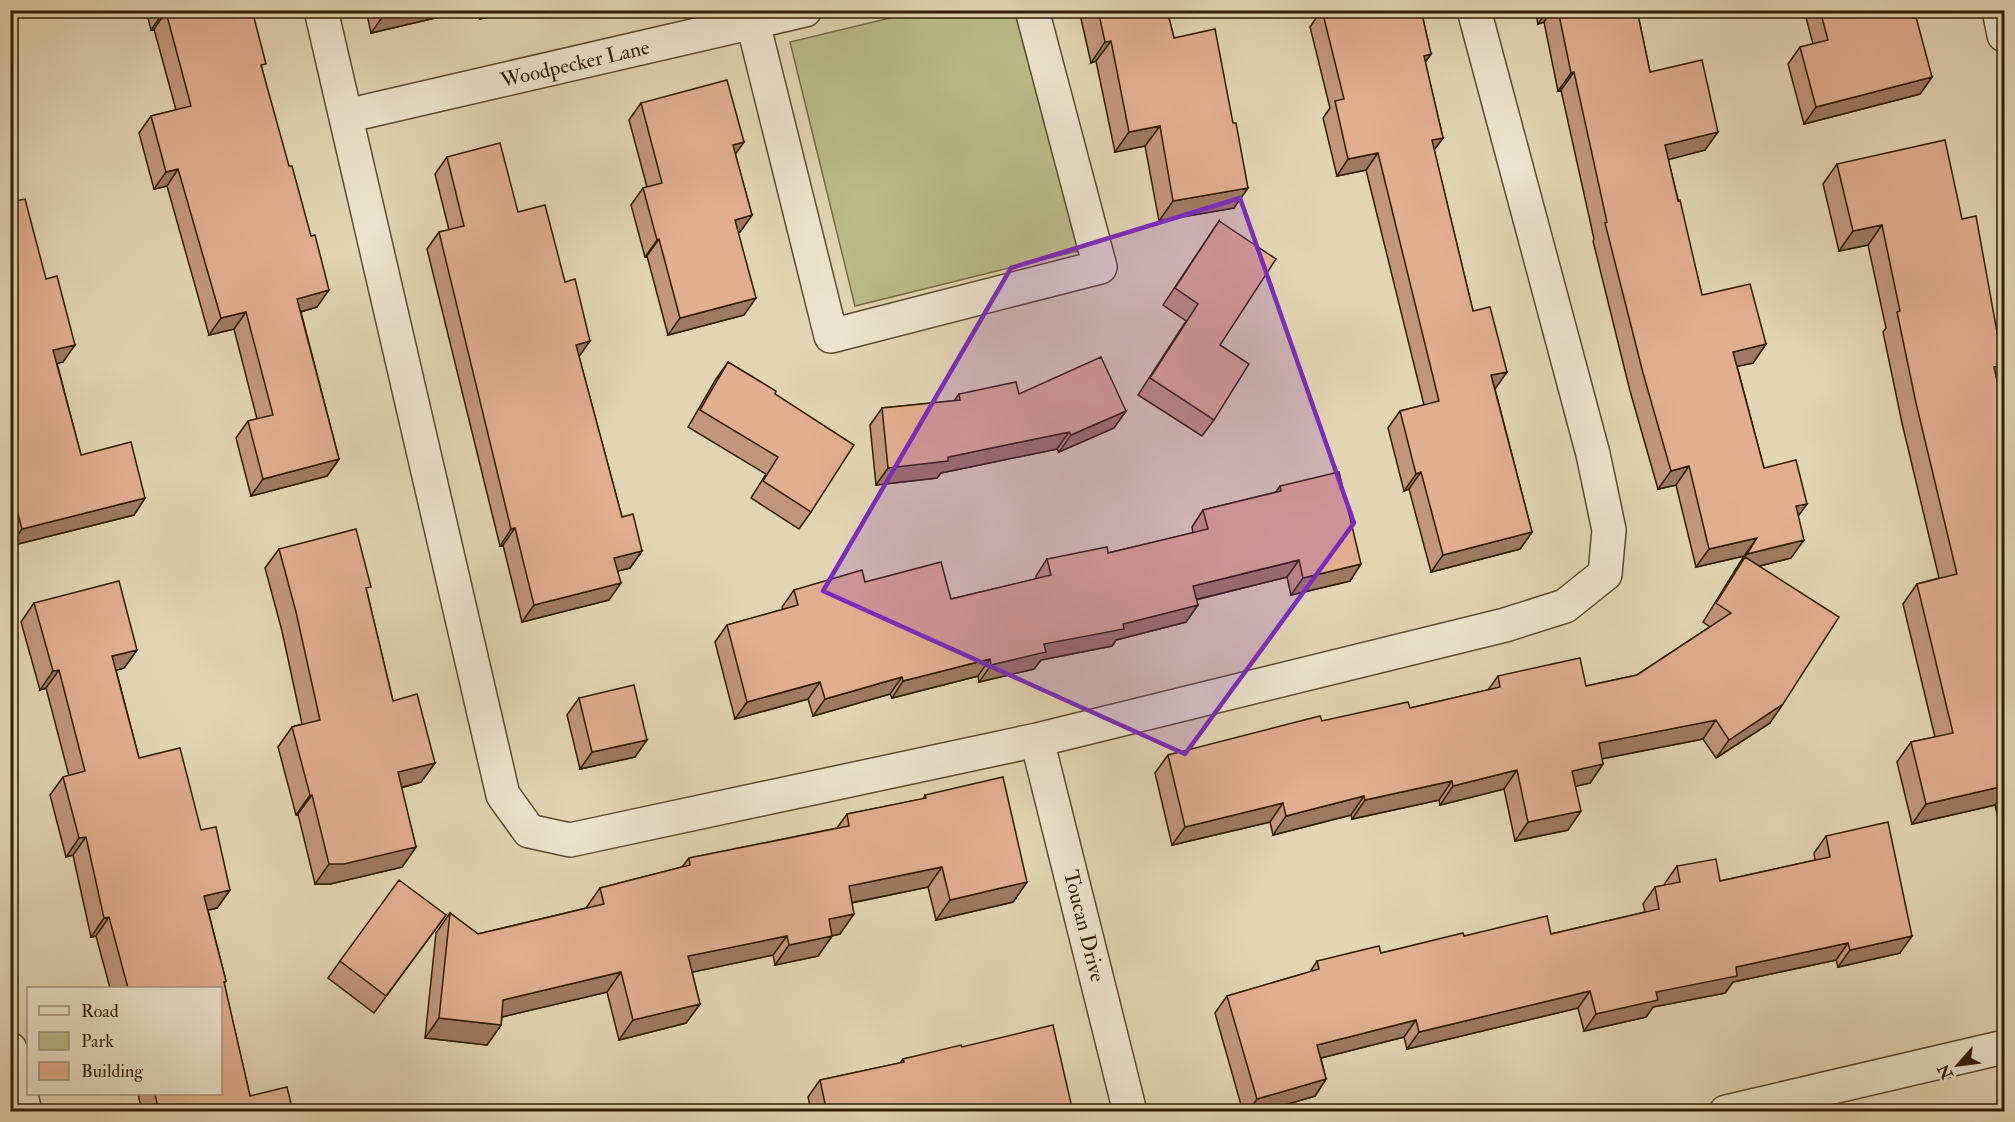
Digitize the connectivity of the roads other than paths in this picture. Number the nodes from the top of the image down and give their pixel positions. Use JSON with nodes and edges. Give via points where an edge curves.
{"nodes":[{"id":1,"x":321,"y":10,"type":"edge"},
{"id":2,"x":805,"y":10,"type":"edge"},
{"id":3,"x":1032,"y":10,"type":"edge"},
{"id":4,"x":1474,"y":10,"type":"edge"},
{"id":5,"x":1999,"y":10,"type":"edge"},
{"id":6,"x":753,"y":23,"type":"junction"},
{"id":7,"x":2004,"y":35,"type":"edge"},
{"id":8,"x":346,"y":116,"type":"junction"},
{"id":9,"x":1037,"y":740,"type":"junction"},
{"id":10,"x":2004,"y":1047,"type":"edge"},
{"id":11,"x":10,"y":1049,"type":"edge"},
{"id":12,"x":1727,"y":1111,"type":"edge"},
{"id":13,"x":25,"y":1112,"type":"edge"},
{"id":14,"x":1130,"y":1112,"type":"edge"}],
"edges":[{"from":1,"to":8,"type":"street"},
{"from":2,"to":6,"type":"street","name":"Woodpecker Lane"},
{"from":3,"to":6,"type":"street","via":[[1100,267],[831,336]]},
{"from":4,"to":9,"type":"street","via":[[1593,454],[1609,530],[1605,574],[1565,606],[1505,625]]},
{"from":5,"to":7,"type":"street"},
{"from":6,"to":8,"type":"street","name":"Woodpecker Lane"},
{"from":8,"to":9,"type":"street","via":[[504,795],[529,831],[570,840]]},
{"from":9,"to":14,"type":"street","name":"Toucan Drive"},
{"from":10,"to":12,"type":"street"},
{"from":11,"to":13,"type":"street"}]}
